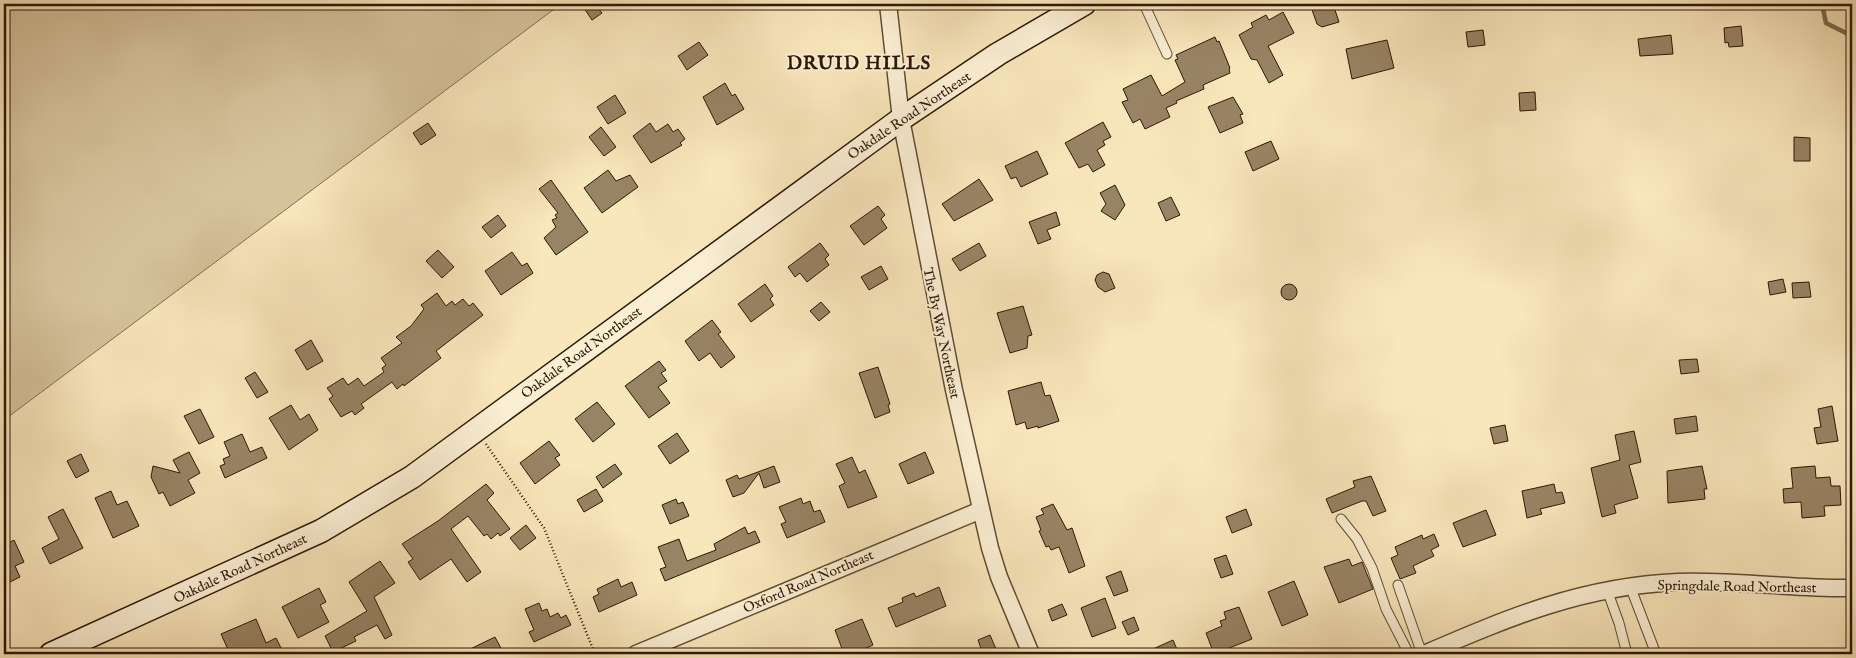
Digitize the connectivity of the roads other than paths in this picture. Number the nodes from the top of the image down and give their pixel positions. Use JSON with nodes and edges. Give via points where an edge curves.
{"nodes":[{"id":1,"x":888,"y":4,"type":"edge"},
{"id":2,"x":1084,"y":4,"type":"edge"},
{"id":3,"x":1144,"y":4,"type":"edge"},
{"id":4,"x":1167,"y":54,"type":"dead end"},
{"id":5,"x":901,"y":119,"type":"junction"},
{"id":6,"x":981,"y":510,"type":"junction"},
{"id":7,"x":1341,"y":520,"type":"dead end"},
{"id":8,"x":1398,"y":585,"type":"dead end"},
{"id":9,"x":1630,"y":586,"type":"junction"},
{"id":10,"x":1852,"y":588,"type":"edge"},
{"id":11,"x":1607,"y":590,"type":"junction"},
{"id":12,"x":50,"y":654,"type":"edge"},
{"id":13,"x":636,"y":654,"type":"edge"},
{"id":14,"x":1031,"y":654,"type":"edge"},
{"id":15,"x":1409,"y":654,"type":"edge"},
{"id":16,"x":1423,"y":654,"type":"edge"},
{"id":17,"x":1627,"y":654,"type":"edge"},
{"id":18,"x":1656,"y":654,"type":"edge"}],
"edges":[{"from":1,"to":5,"type":"street","name":"The By Way Northeast"},
{"from":2,"to":5,"type":"street","name":"Oakdale Road Northeast","via":[[998,54]]},
{"from":3,"to":4,"type":"lane"},
{"from":5,"to":6,"type":"street","name":"The By Way Northeast","via":[[938,314]]},
{"from":5,"to":12,"type":"street","name":"Oakdale Road Northeast","via":[[412,477],[320,531]]},
{"from":6,"to":13,"type":"street","name":"Oxford Road Northeast"},
{"from":6,"to":14,"type":"street","name":"The By Way Northeast","via":[[999,577]]},
{"from":7,"to":15,"type":"lane","via":[[1357,539],[1372,568],[1386,609]]},
{"from":8,"to":16,"type":"lane"},
{"from":9,"to":10,"type":"street","name":"Springdale Road Northeast","via":[[1679,582]]},
{"from":9,"to":11,"type":"street","name":"Springdale Road Northeast"},
{"from":9,"to":18,"type":"lane"},
{"from":11,"to":16,"type":"street","name":"Springdale Road Northeast","via":[[1537,608]]},
{"from":11,"to":17,"type":"lane"}]}
